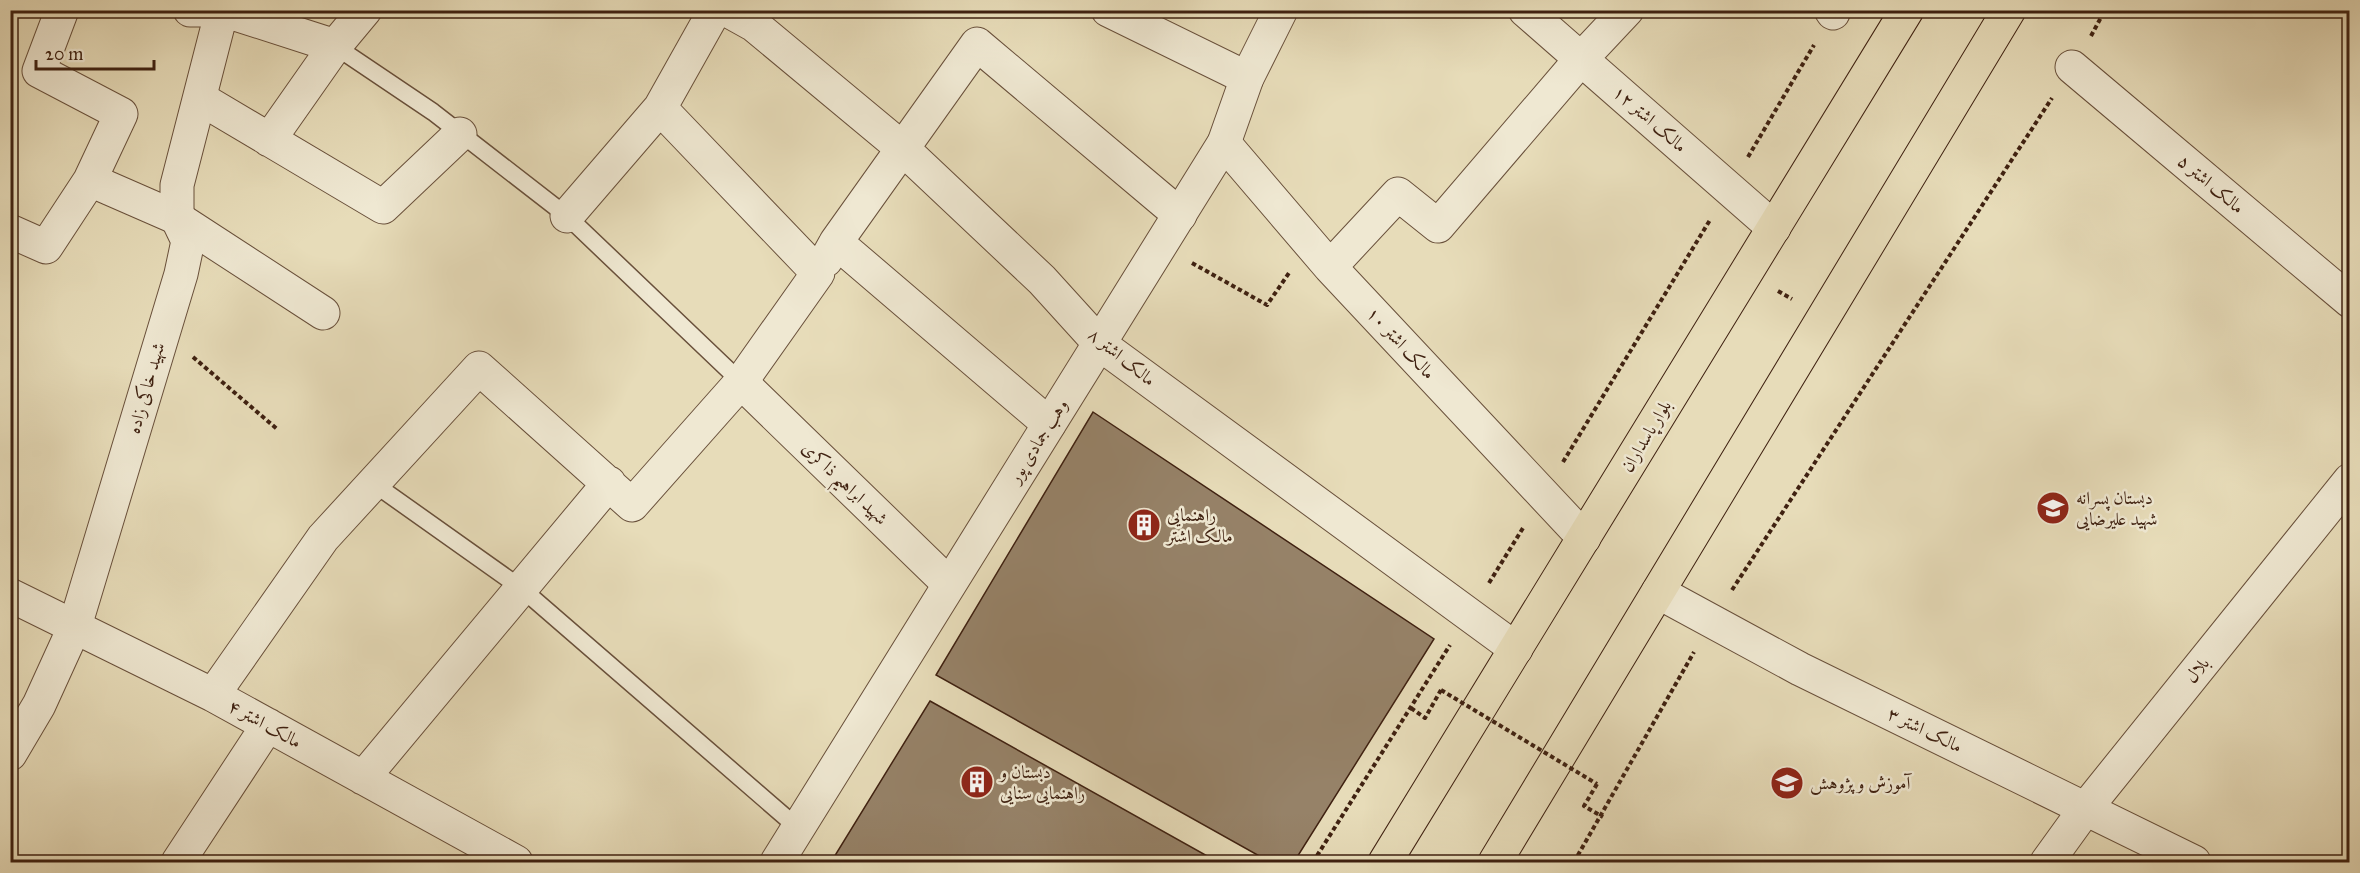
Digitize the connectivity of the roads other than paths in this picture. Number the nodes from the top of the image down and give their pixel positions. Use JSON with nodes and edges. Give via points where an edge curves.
{"nodes":[{"id":1,"x":62,"y":10,"type":"edge"},
{"id":2,"x":190,"y":10,"type":"edge"},
{"id":3,"x":217,"y":10,"type":"edge"},
{"id":4,"x":222,"y":10,"type":"edge"},
{"id":5,"x":365,"y":10,"type":"edge"},
{"id":6,"x":715,"y":10,"type":"edge"},
{"id":7,"x":1108,"y":10,"type":"edge"},
{"id":8,"x":1281,"y":10,"type":"edge"},
{"id":9,"x":1525,"y":10,"type":"edge"},
{"id":10,"x":1628,"y":10,"type":"edge"},
{"id":11,"x":1907,"y":10,"type":"edge"},
{"id":12,"x":2009,"y":10,"type":"edge"},
{"id":13,"x":750,"y":15,"type":"edge"},
{"id":14,"x":335,"y":46,"type":"junction"},
{"id":15,"x":1581,"y":59,"type":"junction"},
{"id":16,"x":2072,"y":67,"type":"road end"},
{"id":17,"x":1247,"y":78,"type":"junction"},
{"id":18,"x":201,"y":99,"type":"junction"},
{"id":19,"x":660,"y":108,"type":"junction"},
{"id":20,"x":460,"y":134,"type":"junction"},
{"id":21,"x":269,"y":140,"type":"junction"},
{"id":22,"x":1224,"y":143,"type":"junction"},
{"id":23,"x":902,"y":148,"type":"junction"},
{"id":24,"x":90,"y":180,"type":"junction"},
{"id":25,"x":1180,"y":215,"type":"junction"},
{"id":26,"x":567,"y":216,"type":"junction"},
{"id":27,"x":177,"y":218,"type":"junction"},
{"id":28,"x":1774,"y":228,"type":"junction"},
{"id":29,"x":10,"y":231,"type":"edge"},
{"id":30,"x":836,"y":242,"type":"junction"},
{"id":31,"x":1330,"y":267,"type":"junction"},
{"id":32,"x":818,"y":273,"type":"junction"},
{"id":33,"x":2349,"y":301,"type":"edge"},
{"id":34,"x":323,"y":313,"type":"dead end"},
{"id":35,"x":1101,"y":345,"type":"junction"},
{"id":36,"x":741,"y":382,"type":"junction"},
{"id":37,"x":1049,"y":424,"type":"junction"},
{"id":38,"x":2349,"y":480,"type":"edge"},
{"id":39,"x":373,"y":483,"type":"junction"},
{"id":40,"x":609,"y":483,"type":"junction"},
{"id":41,"x":1584,"y":538,"type":"junction"},
{"id":42,"x":949,"y":584,"type":"junction"},
{"id":43,"x":522,"y":588,"type":"junction"},
{"id":44,"x":1658,"y":592,"type":"junction"},
{"id":45,"x":10,"y":595,"type":"edge"},
{"id":46,"x":75,"y":626,"type":"junction"},
{"id":47,"x":1516,"y":649,"type":"junction"},
{"id":48,"x":213,"y":695,"type":"junction"},
{"id":49,"x":268,"y":725,"type":"junction"},
{"id":50,"x":10,"y":754,"type":"edge"},
{"id":51,"x":363,"y":778,"type":"junction"},
{"id":52,"x":2086,"y":808,"type":"junction"},
{"id":53,"x":798,"y":828,"type":"junction"},
{"id":54,"x":178,"y":862,"type":"edge"},
{"id":55,"x":516,"y":862,"type":"edge"},
{"id":56,"x":777,"y":862,"type":"edge"},
{"id":57,"x":1385,"y":862,"type":"edge"},
{"id":58,"x":1495,"y":862,"type":"edge"},
{"id":59,"x":2047,"y":862,"type":"edge"},
{"id":60,"x":2194,"y":862,"type":"edge"}],
"edges":[{"from":1,"to":24,"type":"street","via":[[39,71],[121,114]]},
{"from":2,"to":3,"type":"street"},
{"from":4,"to":14,"type":"street"},
{"from":4,"to":18,"type":"street","name":"شهید خاکی زاده"},
{"from":5,"to":14,"type":"street"},
{"from":6,"to":19,"type":"street"},
{"from":7,"to":17,"type":"street"},
{"from":8,"to":17,"type":"street","name":"وهب جمادی پور"},
{"from":9,"to":15,"type":"street","name":"مالک اشتر ۱۲"},
{"from":10,"to":15,"type":"street"},
{"from":11,"to":28,"type":"main road","name":"بلوار پاسداران"},
{"from":12,"to":44,"type":"main road"},
{"from":13,"to":23,"type":"street","name":"مالک اشتر ۸"},
{"from":14,"to":20,"type":"lane"},
{"from":14,"to":21,"type":"street"},
{"from":15,"to":28,"type":"street","name":"مالک اشتر ۱۲"},
{"from":15,"to":31,"type":"street","via":[[1438,226],[1398,194]]},
{"from":16,"to":33,"type":"street","name":"مالک اشتر ۵"},
{"from":17,"to":22,"type":"street","name":"وهب جمادی پور"},
{"from":18,"to":21,"type":"street"},
{"from":18,"to":27,"type":"street","name":"شهید خاکی زاده","via":[[177,185]]},
{"from":19,"to":26,"type":"street"},
{"from":19,"to":32,"type":"street"},
{"from":20,"to":21,"type":"street","via":[[383,207]]},
{"from":20,"to":26,"type":"lane"},
{"from":22,"to":25,"type":"street","name":"وهب جمادی پور"},
{"from":22,"to":31,"type":"street","name":"مالک اشتر ۱۰"},
{"from":23,"to":25,"type":"street","via":[[976,44]]},
{"from":23,"to":30,"type":"street"},
{"from":23,"to":35,"type":"street","name":"مالک اشتر ۸","via":[[1042,280]]},
{"from":24,"to":27,"type":"street"},
{"from":24,"to":29,"type":"street","via":[[46,247]]},
{"from":25,"to":35,"type":"street","name":"وهب جمادی پور"},
{"from":26,"to":36,"type":"lane"},
{"from":27,"to":34,"type":"street"},
{"from":27,"to":46,"type":"street","name":"شهید خاکی زاده","via":[[188,241],[181,274]]},
{"from":28,"to":41,"type":"main road","name":"بلوار پاسداران"},
{"from":30,"to":32,"type":"street"},
{"from":30,"to":37,"type":"street"},
{"from":31,"to":41,"type":"street","name":"مالک اشتر ۱۰"},
{"from":32,"to":36,"type":"street"},
{"from":35,"to":37,"type":"street","name":"وهب جمادی پور"},
{"from":35,"to":47,"type":"street","name":"مالک اشتر ۸"},
{"from":36,"to":40,"type":"street","via":[[632,505]]},
{"from":36,"to":42,"type":"street","name":"شهید ابراهیم ذاکری"},
{"from":37,"to":42,"type":"street","name":"وهب جمادی پور"},
{"from":38,"to":52,"type":"street","name":"بلال"},
{"from":39,"to":40,"type":"street","via":[[480,368]]},
{"from":39,"to":43,"type":"lane"},
{"from":39,"to":48,"type":"street","via":[[323,538]]},
{"from":40,"to":43,"type":"street"},
{"from":41,"to":47,"type":"main road","name":"بلوار پاسداران"},
{"from":42,"to":53,"type":"street","name":"وهب جمادی پور"},
{"from":43,"to":51,"type":"street"},
{"from":43,"to":53,"type":"lane"},
{"from":44,"to":52,"type":"street","name":"مالک اشتر ۳","via":[[1800,669]]},
{"from":44,"to":58,"type":"main road"},
{"from":45,"to":46,"type":"street","name":"مالک اشتر ۴"},
{"from":46,"to":48,"type":"street","name":"مالک اشتر ۴"},
{"from":46,"to":50,"type":"street","name":"شهید خاکی زاده","via":[[39,705]]},
{"from":47,"to":57,"type":"main road","name":"بلوار پاسداران"},
{"from":48,"to":49,"type":"street","name":"مالک اشتر ۴"},
{"from":49,"to":51,"type":"street","name":"مالک اشتر ۴"},
{"from":49,"to":54,"type":"street"},
{"from":51,"to":55,"type":"street","name":"مالک اشتر ۴"},
{"from":52,"to":59,"type":"street","name":"بلال"},
{"from":52,"to":60,"type":"street","name":"مالک اشتر ۳"},
{"from":53,"to":56,"type":"street","name":"وهب جمادی پور"}]}
